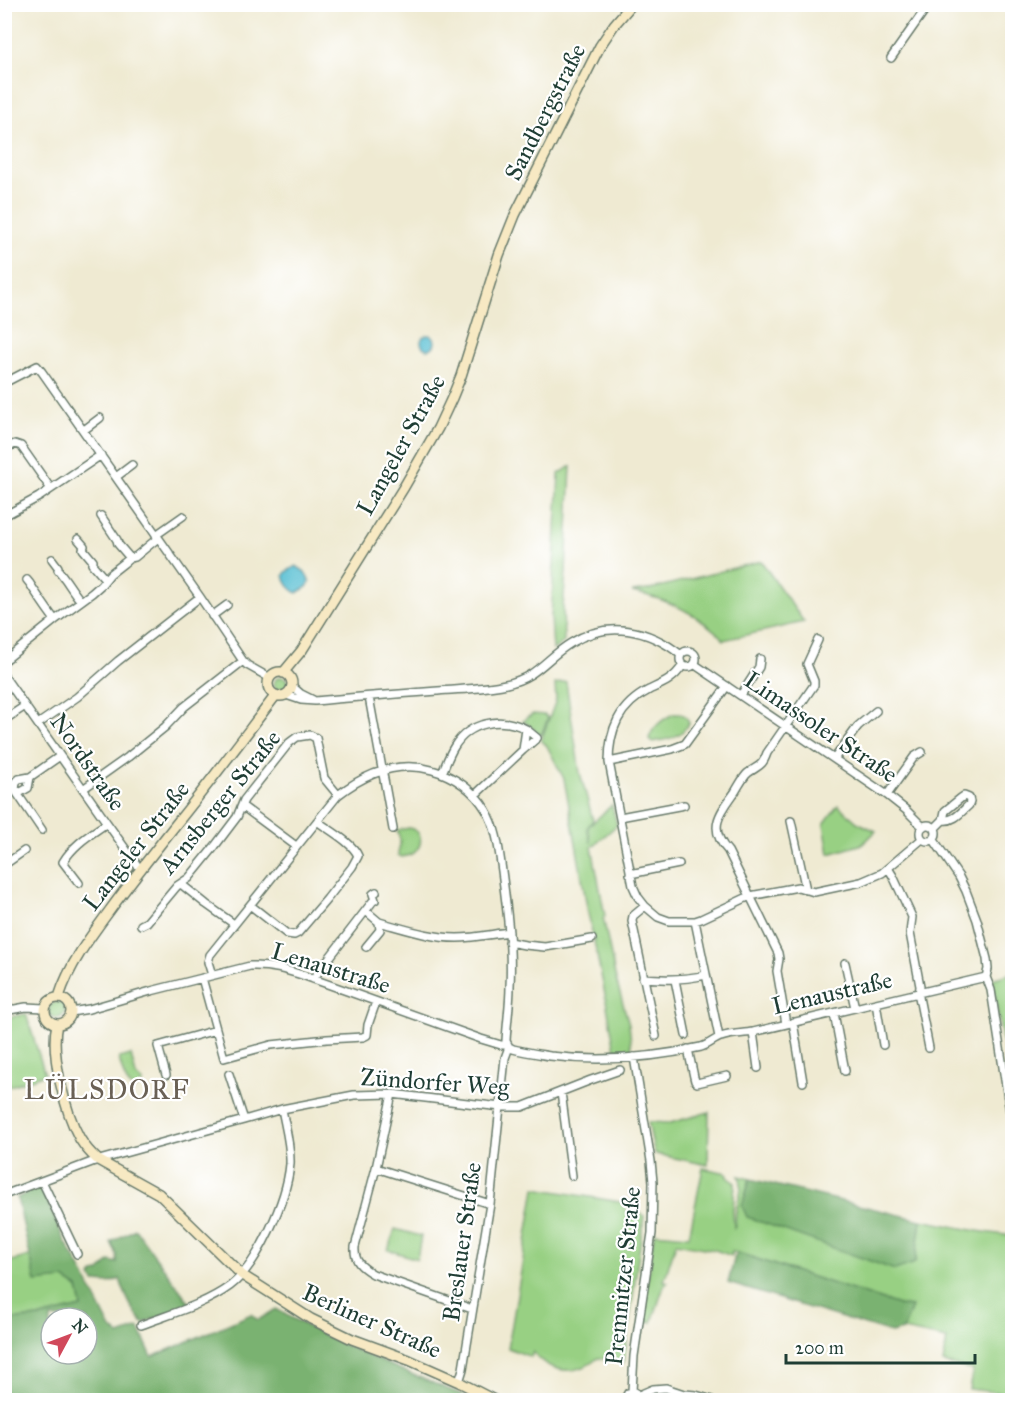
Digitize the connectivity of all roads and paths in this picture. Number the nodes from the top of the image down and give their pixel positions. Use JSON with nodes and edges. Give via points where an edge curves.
{"nodes":[{"id":1,"x":632,"y":4,"type":"edge"},
{"id":2,"x":929,"y":4,"type":"edge"},
{"id":3,"x":891,"y":58,"type":"dead end"},
{"id":4,"x":503,"y":244,"type":"joint"},
{"id":5,"x":4,"y":383,"type":"edge"},
{"id":6,"x":100,"y":418,"type":"dead end"},
{"id":7,"x":84,"y":430,"type":"junction"},
{"id":8,"x":4,"y":448,"type":"edge"},
{"id":9,"x":101,"y":455,"type":"junction"},
{"id":10,"x":132,"y":465,"type":"dead end"},
{"id":11,"x":116,"y":477,"type":"junction"},
{"id":12,"x":51,"y":489,"type":"junction"},
{"id":13,"x":4,"y":516,"type":"edge"},
{"id":14,"x":101,"y":516,"type":"dead end"},
{"id":15,"x":183,"y":516,"type":"dead end"},
{"id":16,"x":157,"y":536,"type":"junction"},
{"id":17,"x":78,"y":539,"type":"dead end"},
{"id":18,"x":130,"y":558,"type":"junction"},
{"id":19,"x":52,"y":560,"type":"dead end"},
{"id":20,"x":105,"y":579,"type":"junction"},
{"id":21,"x":27,"y":580,"type":"dead end"},
{"id":22,"x":200,"y":597,"type":"junction"},
{"id":23,"x":81,"y":601,"type":"junction"},
{"id":24,"x":227,"y":605,"type":"dead end"},
{"id":25,"x":212,"y":616,"type":"junction"},
{"id":26,"x":55,"y":620,"type":"junction"},
{"id":27,"x":818,"y":640,"type":"dead end"},
{"id":28,"x":681,"y":655,"type":"junction"},
{"id":29,"x":760,"y":659,"type":"dead end"},
{"id":30,"x":4,"y":661,"type":"edge"},
{"id":31,"x":243,"y":661,"type":"junction"},
{"id":32,"x":694,"y":664,"type":"junction"},
{"id":33,"x":683,"y":665,"type":"junction"},
{"id":34,"x":4,"y":676,"type":"edge"},
{"id":35,"x":270,"y":678,"type":"junction"},
{"id":36,"x":289,"y":679,"type":"junction"},
{"id":37,"x":727,"y":686,"type":"junction"},
{"id":38,"x":276,"y":695,"type":"junction"},
{"id":39,"x":286,"y":695,"type":"junction"},
{"id":40,"x":741,"y":696,"type":"junction"},
{"id":41,"x":369,"y":697,"type":"junction"},
{"id":42,"x":315,"y":701,"type":"junction"},
{"id":43,"x":25,"y":706,"type":"junction"},
{"id":44,"x":876,"y":711,"type":"dead end"},
{"id":45,"x":4,"y":720,"type":"edge"},
{"id":46,"x":38,"y":724,"type":"junction"},
{"id":47,"x":786,"y":726,"type":"junction"},
{"id":48,"x":526,"y":729,"type":"junction"},
{"id":49,"x":523,"y":750,"type":"junction"},
{"id":50,"x":922,"y":752,"type":"dead end"},
{"id":51,"x":60,"y":756,"type":"junction"},
{"id":52,"x":834,"y":759,"type":"junction"},
{"id":53,"x":609,"y":762,"type":"junction"},
{"id":54,"x":382,"y":770,"type":"junction"},
{"id":55,"x":442,"y":773,"type":"junction"},
{"id":56,"x":4,"y":774,"type":"edge"},
{"id":57,"x":83,"y":789,"type":"junction"},
{"id":58,"x":15,"y":790,"type":"junction"},
{"id":59,"x":338,"y":795,"type":"junction"},
{"id":60,"x":475,"y":795,"type":"junction"},
{"id":61,"x":887,"y":795,"type":"junction"},
{"id":62,"x":684,"y":805,"type":"dead end"},
{"id":63,"x":242,"y":806,"type":"junction"},
{"id":64,"x":620,"y":817,"type":"junction"},
{"id":65,"x":317,"y":820,"type":"junction"},
{"id":66,"x":943,"y":820,"type":"dead end"},
{"id":67,"x":791,"y":821,"type":"dead end"},
{"id":68,"x":107,"y":823,"type":"junction"},
{"id":69,"x":923,"y":827,"type":"junction"},
{"id":70,"x":935,"y":828,"type":"junction"},
{"id":71,"x":393,"y":829,"type":"dead end"},
{"id":72,"x":42,"y":830,"type":"dead end"},
{"id":73,"x":922,"y":839,"type":"junction"},
{"id":74,"x":934,"y":840,"type":"junction"},
{"id":75,"x":296,"y":846,"type":"junction"},
{"id":76,"x":24,"y":851,"type":"dead end"},
{"id":77,"x":679,"y":864,"type":"dead end"},
{"id":78,"x":4,"y":865,"type":"edge"},
{"id":79,"x":141,"y":868,"type":"junction"},
{"id":80,"x":888,"y":868,"type":"junction"},
{"id":81,"x":630,"y":874,"type":"junction"},
{"id":82,"x":79,"y":883,"type":"dead end"},
{"id":83,"x":181,"y":884,"type":"junction"},
{"id":84,"x":806,"y":890,"type":"junction"},
{"id":85,"x":376,"y":892,"type":"dead end"},
{"id":86,"x":750,"y":896,"type":"junction"},
{"id":87,"x":250,"y":905,"type":"junction"},
{"id":88,"x":645,"y":906,"type":"junction"},
{"id":89,"x":366,"y":911,"type":"junction"},
{"id":90,"x":695,"y":921,"type":"junction"},
{"id":91,"x":379,"y":922,"type":"junction"},
{"id":92,"x":234,"y":924,"type":"junction"},
{"id":93,"x":141,"y":925,"type":"dead end"},
{"id":94,"x":508,"y":932,"type":"junction"},
{"id":95,"x":592,"y":939,"type":"dead end"},
{"id":96,"x":509,"y":942,"type":"junction"},
{"id":97,"x":366,"y":947,"type":"dead end"},
{"id":98,"x":845,"y":963,"type":"dead end"},
{"id":99,"x":212,"y":975,"type":"junction"},
{"id":100,"x":706,"y":975,"type":"junction"},
{"id":101,"x":986,"y":977,"type":"junction"},
{"id":102,"x":202,"y":978,"type":"junction"},
{"id":103,"x":644,"y":978,"type":"junction"},
{"id":104,"x":312,"y":979,"type":"junction"},
{"id":105,"x":675,"y":980,"type":"junction"},
{"id":106,"x":920,"y":992,"type":"junction"},
{"id":107,"x":59,"y":998,"type":"junction"},
{"id":108,"x":376,"y":1002,"type":"junction"},
{"id":109,"x":876,"y":1003,"type":"junction"},
{"id":110,"x":44,"y":1008,"type":"junction"},
{"id":111,"x":855,"y":1008,"type":"junction"},
{"id":112,"x":4,"y":1011,"type":"edge"},
{"id":113,"x":71,"y":1012,"type":"junction"},
{"id":114,"x":834,"y":1013,"type":"junction"},
{"id":115,"x":789,"y":1023,"type":"junction"},
{"id":116,"x":57,"y":1024,"type":"junction"},
{"id":117,"x":216,"y":1030,"type":"junction"},
{"id":118,"x":753,"y":1032,"type":"junction"},
{"id":119,"x":686,"y":1035,"type":"dead end"},
{"id":120,"x":656,"y":1036,"type":"dead end"},
{"id":121,"x":719,"y":1037,"type":"junction"},
{"id":122,"x":883,"y":1044,"type":"dead end"},
{"id":123,"x":509,"y":1046,"type":"junction"},
{"id":124,"x":929,"y":1048,"type":"dead end"},
{"id":125,"x":688,"y":1049,"type":"junction"},
{"id":126,"x":634,"y":1057,"type":"junction"},
{"id":127,"x":758,"y":1068,"type":"dead end"},
{"id":128,"x":620,"y":1070,"type":"dead end"},
{"id":129,"x":845,"y":1071,"type":"dead end"},
{"id":130,"x":229,"y":1074,"type":"dead end"},
{"id":131,"x":166,"y":1075,"type":"dead end"},
{"id":132,"x":726,"y":1076,"type":"dead end"},
{"id":133,"x":803,"y":1082,"type":"dead end"},
{"id":134,"x":561,"y":1092,"type":"junction"},
{"id":135,"x":392,"y":1094,"type":"junction"},
{"id":136,"x":501,"y":1107,"type":"junction"},
{"id":137,"x":282,"y":1109,"type":"junction"},
{"id":138,"x":244,"y":1120,"type":"junction"},
{"id":139,"x":1012,"y":1125,"type":"edge"},
{"id":140,"x":98,"y":1160,"type":"junction"},
{"id":141,"x":376,"y":1168,"type":"junction"},
{"id":142,"x":572,"y":1176,"type":"dead end"},
{"id":143,"x":42,"y":1180,"type":"junction"},
{"id":144,"x":4,"y":1195,"type":"edge"},
{"id":145,"x":490,"y":1204,"type":"junction"},
{"id":146,"x":77,"y":1254,"type":"dead end"},
{"id":147,"x":242,"y":1275,"type":"junction"},
{"id":148,"x":472,"y":1309,"type":"junction"},
{"id":149,"x":141,"y":1325,"type":"dead end"},
{"id":150,"x":459,"y":1382,"type":"junction"},
{"id":151,"x":637,"y":1396,"type":"edge"},
{"id":152,"x":494,"y":1401,"type":"edge"},
{"id":153,"x":626,"y":1401,"type":"edge"},
{"id":154,"x":711,"y":1401,"type":"edge"}],
"edges":[{"from":1,"to":4,"type":"street","name":"Sandbergstraße","via":[[595,55]]},
{"from":2,"to":3,"type":"street"},
{"from":4,"to":36,"type":"street","name":"Langeler Straße","via":[[463,370],[438,428],[302,650]]},
{"from":5,"to":7,"type":"street","via":[[37,366]]},
{"from":6,"to":7,"type":"street"},
{"from":7,"to":9,"type":"street"},
{"from":8,"to":12,"type":"street","via":[[21,446]]},
{"from":9,"to":11,"type":"street"},
{"from":9,"to":12,"type":"street"},
{"from":10,"to":11,"type":"street"},
{"from":11,"to":16,"type":"street"},
{"from":12,"to":13,"type":"street"},
{"from":14,"to":18,"type":"street"},
{"from":15,"to":16,"type":"street"},
{"from":16,"to":18,"type":"street"},
{"from":16,"to":22,"type":"street"},
{"from":17,"to":20,"type":"street"},
{"from":18,"to":20,"type":"street"},
{"from":19,"to":23,"type":"street"},
{"from":20,"to":23,"type":"street"},
{"from":21,"to":26,"type":"street"},
{"from":22,"to":25,"type":"street"},
{"from":22,"to":46,"type":"street"},
{"from":23,"to":26,"type":"street"},
{"from":24,"to":25,"type":"street"},
{"from":25,"to":31,"type":"street"},
{"from":26,"to":30,"type":"street"},
{"from":27,"to":47,"type":"street","via":[[807,664],[814,686]]},
{"from":28,"to":32,"type":"street","via":[[692,652]]},
{"from":28,"to":33,"type":"street"},
{"from":28,"to":41,"type":"street","via":[[648,635],[610,630],[570,643],[534,673],[507,684]]},
{"from":29,"to":40,"type":"street"},
{"from":31,"to":35,"type":"street"},
{"from":31,"to":57,"type":"street","via":[[128,757]]},
{"from":32,"to":33,"type":"street"},
{"from":32,"to":37,"type":"street","name":"Limassoler Straße"},
{"from":33,"to":53,"type":"street","via":[[671,679],[638,696],[620,716],[612,732]]},
{"from":34,"to":43,"type":"street","name":"Nordstraße"},
{"from":35,"to":36,"type":"street","via":[[276,673]]},
{"from":35,"to":38,"type":"street","via":[[269,688]]},
{"from":36,"to":39,"type":"street"},
{"from":36,"to":42,"type":"street","via":[[301,694]]},
{"from":37,"to":40,"type":"street","name":"Limassoler Straße"},
{"from":37,"to":53,"type":"street","via":[[685,744]]},
{"from":38,"to":39,"type":"street"},
{"from":38,"to":79,"type":"street","name":"Langeler Straße"},
{"from":39,"to":42,"type":"street"},
{"from":40,"to":47,"type":"street","name":"Limassoler Straße"},
{"from":41,"to":42,"type":"street"},
{"from":41,"to":54,"type":"street"},
{"from":43,"to":45,"type":"street"},
{"from":43,"to":46,"type":"street","name":"Nordstraße"},
{"from":44,"to":52,"type":"street","via":[[854,729]]},
{"from":46,"to":51,"type":"street","name":"Nordstraße"},
{"from":47,"to":52,"type":"street","name":"Limassoler Straße"},
{"from":47,"to":86,"type":"street","via":[[763,764],[747,774],[717,823],[721,843]]},
{"from":48,"to":49,"type":"street"},
{"from":48,"to":49,"type":"street","via":[[537,738]]},
{"from":48,"to":55,"type":"street","via":[[504,722],[473,729],[454,747]]},
{"from":49,"to":60,"type":"street"},
{"from":50,"to":61,"type":"street","via":[[914,757]]},
{"from":51,"to":57,"type":"street","name":"Nordstraße"},
{"from":51,"to":58,"type":"street","via":[[30,777],[27,788]]},
{"from":52,"to":61,"type":"street","name":"Limassoler Straße"},
{"from":53,"to":64,"type":"street"},
{"from":54,"to":55,"type":"street","via":[[408,766]]},
{"from":54,"to":59,"type":"street"},
{"from":54,"to":71,"type":"street"},
{"from":55,"to":60,"type":"street"},
{"from":56,"to":58,"type":"street"},
{"from":57,"to":68,"type":"street","name":"Nordstraße"},
{"from":58,"to":72,"type":"street"},
{"from":59,"to":63,"type":"street","name":"Arnsberger Straße","via":[[324,778],[316,738],[305,735],[289,743]]},
{"from":59,"to":65,"type":"street"},
{"from":60,"to":94,"type":"street","name":"Breslauer Straße","via":[[495,830]]},
{"from":61,"to":69,"type":"street","name":"Limassoler Straße"},
{"from":62,"to":64,"type":"street"},
{"from":63,"to":75,"type":"street"},
{"from":63,"to":83,"type":"street","name":"Arnsberger Straße"},
{"from":64,"to":81,"type":"street"},
{"from":65,"to":75,"type":"street"},
{"from":65,"to":87,"type":"street","via":[[358,853],[327,899],[294,935],[286,934]]},
{"from":66,"to":70,"type":"street"},
{"from":67,"to":84,"type":"street"},
{"from":68,"to":79,"type":"street","name":"Nordstraße"},
{"from":68,"to":82,"type":"street","via":[[79,842],[63,862]]},
{"from":69,"to":70,"type":"street"},
{"from":69,"to":73,"type":"street"},
{"from":70,"to":74,"type":"street"},
{"from":73,"to":74,"type":"street"},
{"from":73,"to":80,"type":"street"},
{"from":74,"to":101,"type":"street","via":[[966,891],[987,958]]},
{"from":75,"to":87,"type":"street"},
{"from":76,"to":78,"type":"street"},
{"from":77,"to":81,"type":"street"},
{"from":79,"to":107,"type":"street","name":"Langeler Straße","via":[[91,936]]},
{"from":80,"to":84,"type":"street","via":[[855,884]]},
{"from":80,"to":106,"type":"street","via":[[912,917],[910,933]]},
{"from":81,"to":88,"type":"street"},
{"from":83,"to":92,"type":"street"},
{"from":83,"to":93,"type":"street","name":"Arnsberger Straße"},
{"from":84,"to":86,"type":"street","via":[[798,887]]},
{"from":85,"to":89,"type":"street"},
{"from":86,"to":90,"type":"street"},
{"from":86,"to":115,"type":"street","via":[[779,959],[777,971]]},
{"from":87,"to":92,"type":"street"},
{"from":88,"to":90,"type":"street","via":[[669,921]]},
{"from":88,"to":103,"type":"street","via":[[632,921]]},
{"from":89,"to":91,"type":"street"},
{"from":89,"to":104,"type":"street"},
{"from":90,"to":100,"type":"street"},
{"from":91,"to":94,"type":"street","via":[[449,938]]},
{"from":91,"to":97,"type":"street","via":[[380,930]]},
{"from":92,"to":99,"type":"street","via":[[210,955]]},
{"from":94,"to":96,"type":"street","name":"Breslauer Straße"},
{"from":95,"to":96,"type":"street","via":[[545,947]]},
{"from":96,"to":123,"type":"street","name":"Breslauer Straße"},
{"from":98,"to":111,"type":"street"},
{"from":99,"to":102,"type":"street","name":"Lenaustraße"},
{"from":99,"to":104,"type":"street","name":"Lenaustraße","via":[[259,966],[281,968]]},
{"from":100,"to":105,"type":"street"},
{"from":100,"to":121,"type":"street"},
{"from":101,"to":106,"type":"street","name":"Lenaustraße"},
{"from":101,"to":139,"type":"street"},
{"from":102,"to":113,"type":"street","name":"Lenaustraße"},
{"from":102,"to":117,"type":"street"},
{"from":103,"to":105,"type":"street"},
{"from":103,"to":120,"type":"street"},
{"from":104,"to":108,"type":"street","name":"Lenaustraße"},
{"from":105,"to":119,"type":"street"},
{"from":106,"to":109,"type":"street","name":"Lenaustraße"},
{"from":106,"to":124,"type":"street"},
{"from":107,"to":110,"type":"street","via":[[51,999]]},
{"from":107,"to":113,"type":"street","via":[[69,1004]]},
{"from":108,"to":117,"type":"street","via":[[367,1035],[363,1037],[280,1044],[224,1058]]},
{"from":108,"to":123,"type":"street","name":"Lenaustraße"},
{"from":109,"to":111,"type":"street","name":"Lenaustraße"},
{"from":109,"to":122,"type":"street"},
{"from":110,"to":112,"type":"street"},
{"from":110,"to":116,"type":"street","via":[[47,1019]]},
{"from":111,"to":114,"type":"street","name":"Lenaustraße"},
{"from":113,"to":116,"type":"street","via":[[68,1019]]},
{"from":114,"to":115,"type":"street","name":"Lenaustraße"},
{"from":114,"to":129,"type":"street"},
{"from":115,"to":118,"type":"street","name":"Lenaustraße"},
{"from":115,"to":133,"type":"street"},
{"from":116,"to":140,"type":"street","via":[[58,1068],[70,1114],[85,1147]]},
{"from":117,"to":131,"type":"street","via":[[158,1046]]},
{"from":118,"to":121,"type":"street","name":"Lenaustraße"},
{"from":118,"to":127,"type":"street"},
{"from":121,"to":125,"type":"street","name":"Lenaustraße"},
{"from":123,"to":126,"type":"street","name":"Lenaustraße","via":[[549,1056]]},
{"from":123,"to":136,"type":"street","name":"Breslauer Straße"},
{"from":125,"to":126,"type":"street","name":"Lenaustraße"},
{"from":125,"to":132,"type":"street","via":[[694,1081]]},
{"from":126,"to":151,"type":"street","name":"Premnitzer Straße","via":[[653,1182],[652,1233],[634,1356]]},
{"from":128,"to":134,"type":"street","name":"Zündorfer Weg"},
{"from":130,"to":138,"type":"street"},
{"from":134,"to":136,"type":"street","name":"Zündorfer Weg","via":[[522,1107]]},
{"from":134,"to":142,"type":"street"},
{"from":135,"to":136,"type":"street","name":"Zündorfer Weg"},
{"from":135,"to":137,"type":"street","name":"Zündorfer Weg","via":[[354,1095]]},
{"from":135,"to":141,"type":"street"},
{"from":136,"to":145,"type":"street","name":"Breslauer Straße"},
{"from":137,"to":138,"type":"street","name":"Zündorfer Weg"},
{"from":137,"to":147,"type":"street","via":[[290,1162],[285,1189],[272,1225]]},
{"from":138,"to":140,"type":"street","name":"Zündorfer Weg"},
{"from":140,"to":143,"type":"street","name":"Zündorfer Weg"},
{"from":140,"to":147,"type":"street","name":"Berliner Straße","via":[[159,1194]]},
{"from":141,"to":145,"type":"street"},
{"from":141,"to":148,"type":"street","via":[[355,1247],[357,1261],[373,1274]]},
{"from":143,"to":144,"type":"street","name":"Zündorfer Weg"},
{"from":143,"to":146,"type":"street"},
{"from":145,"to":148,"type":"street","name":"Breslauer Straße"},
{"from":147,"to":149,"type":"street","via":[[201,1302]]},
{"from":147,"to":150,"type":"street","name":"Berliner Straße","via":[[323,1325]]},
{"from":148,"to":150,"type":"street","name":"Breslauer Straße"},
{"from":150,"to":152,"type":"street","name":"Berliner Straße"},
{"from":151,"to":153,"type":"street","name":"Premnitzer Straße","via":[[627,1395]]},
{"from":151,"to":154,"type":"street","via":[[666,1388]]}]}
